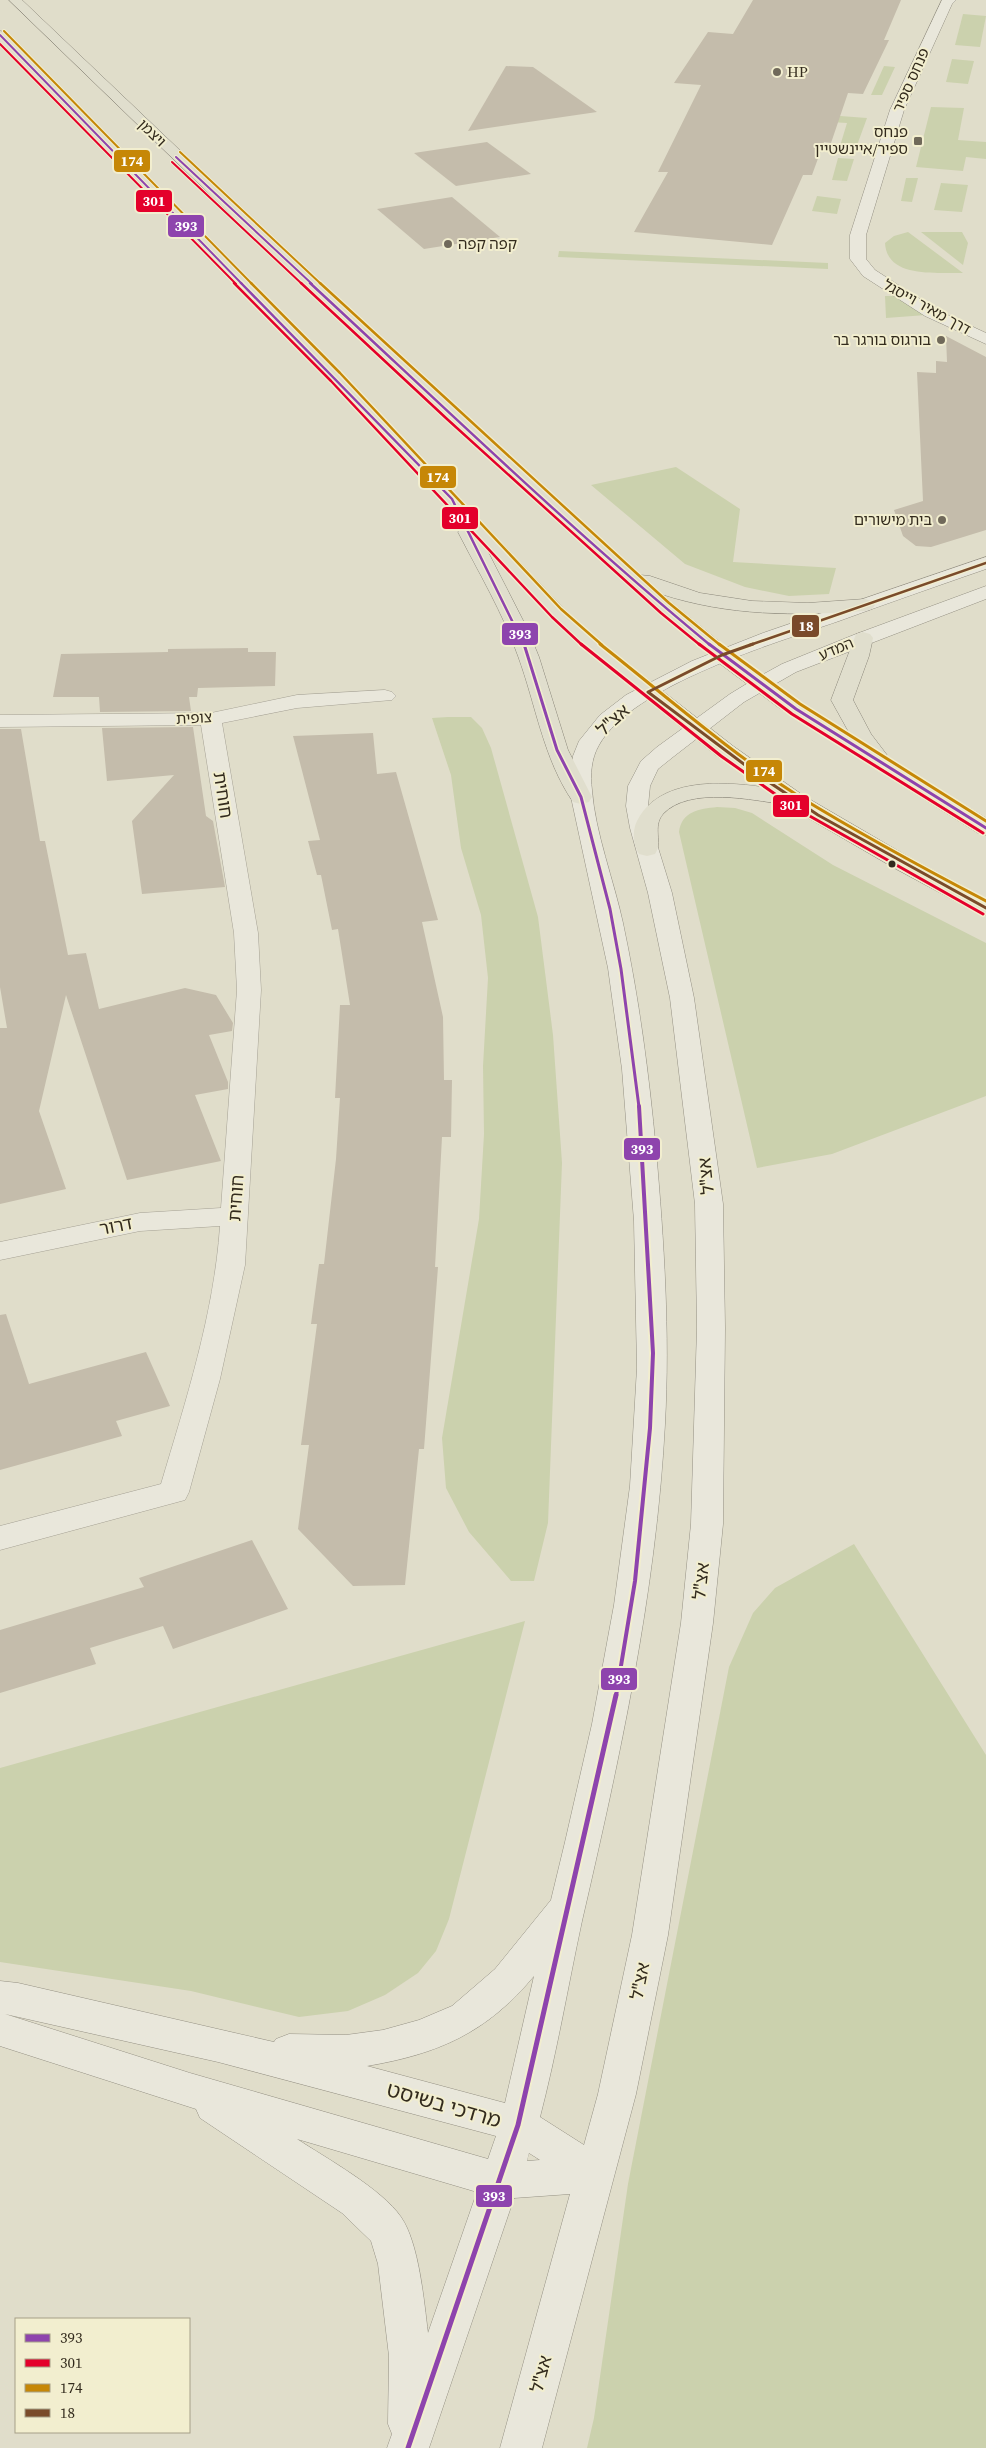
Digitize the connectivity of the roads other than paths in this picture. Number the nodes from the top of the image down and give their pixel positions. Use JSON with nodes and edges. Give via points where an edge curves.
{"nodes":[{"id":1,"x":15,"y":0,"type":"edge"},
{"id":2,"x":948,"y":1,"type":"edge"},
{"id":3,"x":0,"y":36,"type":"edge"},
{"id":4,"x":869,"y":273,"type":"joint"},
{"id":5,"x":986,"y":339,"type":"edge"},
{"id":6,"x":452,"y":499,"type":"junction"},
{"id":7,"x":986,"y":563,"type":"edge"},
{"id":8,"x":629,"y":574,"type":"junction"},
{"id":9,"x":986,"y":592,"type":"edge"},
{"id":10,"x":864,"y":605,"type":"junction"},
{"id":11,"x":863,"y":638,"type":"junction"},
{"id":12,"x":722,"y":655,"type":"junction"},
{"id":13,"x":760,"y":684,"type":"junction"},
{"id":14,"x":648,"y":692,"type":"junction"},
{"id":15,"x":385,"y":696,"type":"dead end"},
{"id":16,"x":211,"y":719,"type":"junction"},
{"id":17,"x":0,"y":721,"type":"edge"},
{"id":18,"x":697,"y":728,"type":"junction"},
{"id":19,"x":883,"y":764,"type":"junction"},
{"id":20,"x":581,"y":797,"type":"junction"},
{"id":21,"x":796,"y":801,"type":"junction"},
{"id":22,"x":986,"y":828,"type":"edge"},
{"id":23,"x":647,"y":849,"type":"junction"},
{"id":24,"x":986,"y":908,"type":"edge"},
{"id":25,"x":235,"y":1216,"type":"junction"},
{"id":26,"x":0,"y":1252,"type":"edge"},
{"id":27,"x":0,"y":1538,"type":"edge"},
{"id":28,"x":567,"y":1906,"type":"junction"},
{"id":29,"x":0,"y":1997,"type":"edge"},
{"id":30,"x":0,"y":2029,"type":"edge"},
{"id":31,"x":218,"y":2045,"type":"junction"},
{"id":32,"x":190,"y":2090,"type":"junction"},
{"id":33,"x":518,"y":2125,"type":"junction"},
{"id":34,"x":596,"y":2174,"type":"junction"},
{"id":35,"x":501,"y":2181,"type":"junction"},
{"id":36,"x":409,"y":2446,"type":"edge"},
{"id":37,"x":521,"y":2448,"type":"edge"}],
"edges":[{"from":1,"to":8,"type":"main road","name":"ויצמן","via":[[222,201]]},
{"from":2,"to":4,"type":"main road","name":"פנחס ספיר","via":[[897,110],[858,235],[858,259]]},
{"from":3,"to":6,"type":"main road"},
{"from":4,"to":5,"type":"main road","name":"דרך מאיר וייסגל","via":[[930,313]]},
{"from":6,"to":14,"type":"main road","via":[[557,613]]},
{"from":6,"to":20,"type":"main road","via":[[518,630],[557,750]]},
{"from":7,"to":10,"type":"main road","name":"המדע"},
{"from":8,"to":10,"type":"main road","via":[[687,597],[744,608],[811,610]]},
{"from":8,"to":12,"type":"main road","name":"ויצמן"},
{"from":9,"to":11,"type":"main road","name":"המדע"},
{"from":10,"to":12,"type":"main road","name":"המדע"},
{"from":11,"to":13,"type":"main road","name":"המדע","via":[[789,668]]},
{"from":11,"to":19,"type":"main road","via":[[842,700],[861,735]]},
{"from":12,"to":13,"type":"main road","name":"ויצמן"},
{"from":12,"to":14,"type":"main road","name":"אצ\"ל"},
{"from":13,"to":18,"type":"main road","name":"המדע"},
{"from":13,"to":19,"type":"main road","name":"ויצמן"},
{"from":14,"to":18,"type":"main road"},
{"from":14,"to":20,"type":"main road","name":"אצ\"ל","via":[[618,711],[590,742],[583,756],[580,774]]},
{"from":15,"to":16,"type":"main road","name":"צופית","via":[[302,699]]},
{"from":16,"to":17,"type":"main road","name":"צופית"},
{"from":16,"to":25,"type":"main road","name":"חוחית","via":[[246,933],[249,990]]},
{"from":18,"to":21,"type":"main road"},
{"from":18,"to":23,"type":"main road","name":"אצ\"ל","via":[[649,766],[642,776],[637,806]]},
{"from":19,"to":22,"type":"main road","name":"ויצמן"},
{"from":20,"to":28,"type":"main road","name":"אצ\"ל","via":[[610,909],[631,1043],[647,1207],[653,1354],[650,1428],[635,1581],[614,1706]]},
{"from":21,"to":23,"type":"main road","via":[[742,791],[679,796],[659,806],[649,817],[645,827]]},
{"from":21,"to":24,"type":"main road"},
{"from":23,"to":34,"type":"main road","name":"אצ\"ל","via":[[660,892],[682,998],[709,1204],[711,1328],[707,1524],[696,1623],[650,1935],[617,2094]]},
{"from":25,"to":26,"type":"main road","name":"דרור","via":[[140,1222]]},
{"from":25,"to":27,"type":"main road","name":"חוחית","via":[[225,1298],[174,1492]]},
{"from":28,"to":31,"type":"main road","via":[[516,1971],[468,2016],[413,2040],[367,2051],[318,2054]]},
{"from":28,"to":33,"type":"main road","name":"אצ\"ל"},
{"from":29,"to":31,"type":"main road","name":"מרדכי בשיסט"},
{"from":30,"to":32,"type":"main road"},
{"from":31,"to":33,"type":"main road","name":"מרדכי בשיסט"},
{"from":32,"to":35,"type":"main road"},
{"from":32,"to":36,"type":"main road","via":[[356,2200],[387,2230],[398,2264],[410,2356]]},
{"from":33,"to":34,"type":"main road","name":"מרדכי בשיסט"},
{"from":33,"to":35,"type":"main road","name":"אצ\"ל"},
{"from":34,"to":35,"type":"main road"},
{"from":34,"to":37,"type":"main road","name":"אצ\"ל"},
{"from":35,"to":36,"type":"main road","name":"אצ\"ל"}]}
